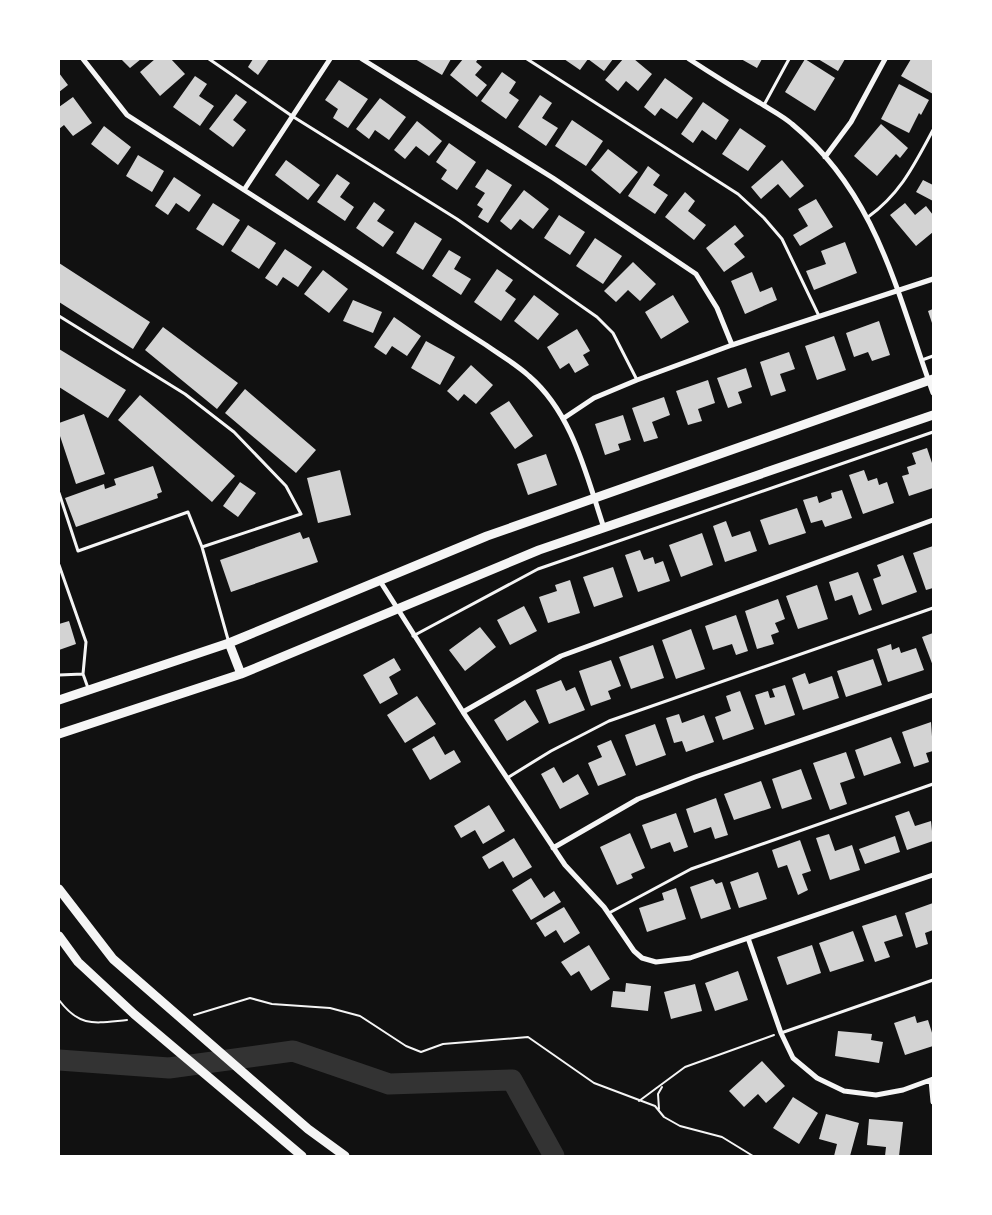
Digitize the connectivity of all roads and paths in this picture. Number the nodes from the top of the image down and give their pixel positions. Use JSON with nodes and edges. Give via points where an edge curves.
{"nodes":[{"id":1,"x":83,"y":59,"type":"edge"},
{"id":2,"x":209,"y":59,"type":"edge"},
{"id":3,"x":330,"y":59,"type":"edge"},
{"id":4,"x":362,"y":59,"type":"edge"},
{"id":5,"x":527,"y":59,"type":"edge"},
{"id":6,"x":689,"y":59,"type":"edge"},
{"id":7,"x":789,"y":59,"type":"edge"},
{"id":8,"x":885,"y":59,"type":"edge"},
{"id":9,"x":698,"y":61,"type":"edge"},
{"id":10,"x":764,"y":106,"type":"junction"},
{"id":11,"x":292,"y":116,"type":"junction"},
{"id":12,"x":933,"y":130,"type":"edge"},
{"id":13,"x":825,"y":157,"type":"junction"},
{"id":14,"x":244,"y":190,"type":"junction"},
{"id":15,"x":868,"y":217,"type":"junction"},
{"id":16,"x":933,"y":279,"type":"edge"},
{"id":17,"x":898,"y":291,"type":"junction"},
{"id":18,"x":59,"y":316,"type":"edge"},
{"id":19,"x":820,"y":317,"type":"junction"},
{"id":20,"x":732,"y":345,"type":"junction"},
{"id":21,"x":933,"y":356,"type":"edge"},
{"id":22,"x":922,"y":360,"type":"junction"},
{"id":23,"x":636,"y":380,"type":"junction"},
{"id":24,"x":931,"y":380,"type":"edge"},
{"id":25,"x":933,"y":393,"type":"edge"},
{"id":26,"x":933,"y":415,"type":"edge"},
{"id":27,"x":564,"y":418,"type":"junction"},
{"id":28,"x":933,"y":432,"type":"edge"},
{"id":29,"x":59,"y":494,"type":"edge"},
{"id":30,"x":594,"y":498,"type":"junction"},
{"id":31,"x":933,"y":520,"type":"edge"},
{"id":32,"x":604,"y":528,"type":"junction"},
{"id":33,"x":202,"y":547,"type":"junction"},
{"id":34,"x":59,"y":565,"type":"edge"},
{"id":35,"x":380,"y":581,"type":"junction"},
{"id":36,"x":395,"y":608,"type":"junction"},
{"id":37,"x":933,"y":608,"type":"edge"},
{"id":38,"x":413,"y":636,"type":"junction"},
{"id":39,"x":229,"y":643,"type":"junction"},
{"id":40,"x":83,"y":674,"type":"junction"},
{"id":41,"x":241,"y":674,"type":"junction"},
{"id":42,"x":59,"y":675,"type":"edge"},
{"id":43,"x":89,"y":690,"type":"junction"},
{"id":44,"x":933,"y":695,"type":"edge"},
{"id":45,"x":59,"y":700,"type":"edge"},
{"id":46,"x":463,"y":712,"type":"junction"},
{"id":47,"x":59,"y":734,"type":"edge"},
{"id":48,"x":508,"y":778,"type":"junction"},
{"id":49,"x":933,"y":784,"type":"edge"},
{"id":50,"x":553,"y":848,"type":"junction"},
{"id":51,"x":933,"y":875,"type":"edge"},
{"id":52,"x":59,"y":889,"type":"edge"},
{"id":53,"x":608,"y":914,"type":"junction"},
{"id":54,"x":59,"y":936,"type":"edge"},
{"id":55,"x":748,"y":938,"type":"junction"},
{"id":56,"x":933,"y":980,"type":"edge"},
{"id":57,"x":59,"y":1000,"type":"edge"},
{"id":58,"x":187,"y":1016,"type":"dead end"},
{"id":59,"x":134,"y":1017,"type":"junction"},
{"id":60,"x":781,"y":1033,"type":"junction"},
{"id":61,"x":932,"y":1080,"type":"edge"},
{"id":62,"x":663,"y":1085,"type":"junction"},
{"id":63,"x":639,"y":1101,"type":"junction"},
{"id":64,"x":933,"y":1102,"type":"edge"},
{"id":65,"x":659,"y":1109,"type":"junction"},
{"id":66,"x":302,"y":1156,"type":"edge"},
{"id":67,"x":344,"y":1156,"type":"edge"},
{"id":68,"x":754,"y":1156,"type":"edge"}],
"edges":[{"from":1,"to":14,"type":"street","via":[[126,115]]},
{"from":2,"to":11,"type":"lane"},
{"from":3,"to":11,"type":"street"},
{"from":4,"to":20,"type":"street","via":[[553,178],[696,274],[717,308]]},
{"from":5,"to":19,"type":"lane","via":[[738,194],[782,239]]},
{"from":6,"to":9,"type":"street"},
{"from":7,"to":10,"type":"lane"},
{"from":8,"to":13,"type":"street","via":[[851,122]]},
{"from":9,"to":10,"type":"street"},
{"from":10,"to":13,"type":"street","via":[[792,123]]},
{"from":11,"to":14,"type":"street"},
{"from":11,"to":23,"type":"lane","via":[[457,219],[596,316],[614,333]]},
{"from":12,"to":15,"type":"lane","via":[[899,190]]},
{"from":13,"to":15,"type":"street","via":[[854,192]]},
{"from":14,"to":27,"type":"street","via":[[486,345],[529,376]]},
{"from":15,"to":17,"type":"street"},
{"from":16,"to":17,"type":"street"},
{"from":17,"to":19,"type":"street"},
{"from":17,"to":22,"type":"street"},
{"from":18,"to":33,"type":"lane","via":[[185,394],[234,432],[286,486],[301,514]]},
{"from":19,"to":20,"type":"street"},
{"from":20,"to":23,"type":"street"},
{"from":21,"to":22,"type":"lane"},
{"from":22,"to":24,"type":"street"},
{"from":23,"to":27,"type":"street","via":[[594,398]]},
{"from":24,"to":25,"type":"street"},
{"from":24,"to":30,"type":"main road"},
{"from":26,"to":32,"type":"main road"},
{"from":27,"to":30,"type":"street"},
{"from":28,"to":38,"type":"lane","via":[[538,570]]},
{"from":29,"to":33,"type":"lane","via":[[78,551],[188,512]]},
{"from":30,"to":32,"type":"street"},
{"from":30,"to":35,"type":"main road","via":[[488,536]]},
{"from":31,"to":46,"type":"street","via":[[561,656]]},
{"from":32,"to":36,"type":"main road","via":[[539,550]]},
{"from":33,"to":39,"type":"lane"},
{"from":34,"to":40,"type":"lane","via":[[86,642]]},
{"from":35,"to":36,"type":"street"},
{"from":35,"to":39,"type":"main road"},
{"from":36,"to":38,"type":"street"},
{"from":36,"to":41,"type":"main road"},
{"from":37,"to":48,"type":"lane","via":[[609,721]]},
{"from":38,"to":46,"type":"street"},
{"from":39,"to":41,"type":"main road"},
{"from":39,"to":43,"type":"main road"},
{"from":40,"to":42,"type":"lane"},
{"from":40,"to":43,"type":"lane"},
{"from":41,"to":47,"type":"main road"},
{"from":43,"to":45,"type":"main road"},
{"from":44,"to":50,"type":"street","via":[[695,776],[638,799]]},
{"from":46,"to":48,"type":"street"},
{"from":48,"to":50,"type":"street"},
{"from":49,"to":53,"type":"lane","via":[[691,869]]},
{"from":50,"to":53,"type":"street"},
{"from":51,"to":55,"type":"street"},
{"from":52,"to":67,"type":"main road","via":[[113,959],[308,1129]]},
{"from":53,"to":55,"type":"street","via":[[642,958],[656,962],[690,958]]},
{"from":54,"to":59,"type":"main road","via":[[78,962]]},
{"from":55,"to":60,"type":"street"},
{"from":56,"to":60,"type":"lane"},
{"from":57,"to":59,"type":"path","via":[[80,1021]]},
{"from":58,"to":63,"type":"path","via":[[250,998],[272,1004],[344,1010],[421,1052],[443,1044],[528,1037],[594,1083]]},
{"from":59,"to":66,"type":"main road"},
{"from":60,"to":61,"type":"street","via":[[792,1058],[817,1078],[844,1091],[876,1094],[903,1090]]},
{"from":60,"to":62,"type":"path","via":[[691,1064]]},
{"from":61,"to":64,"type":"street"},
{"from":62,"to":63,"type":"path"},
{"from":62,"to":65,"type":"path","via":[[658,1094]]},
{"from":63,"to":65,"type":"path"},
{"from":65,"to":68,"type":"path","via":[[671,1122],[722,1137]]}]}
